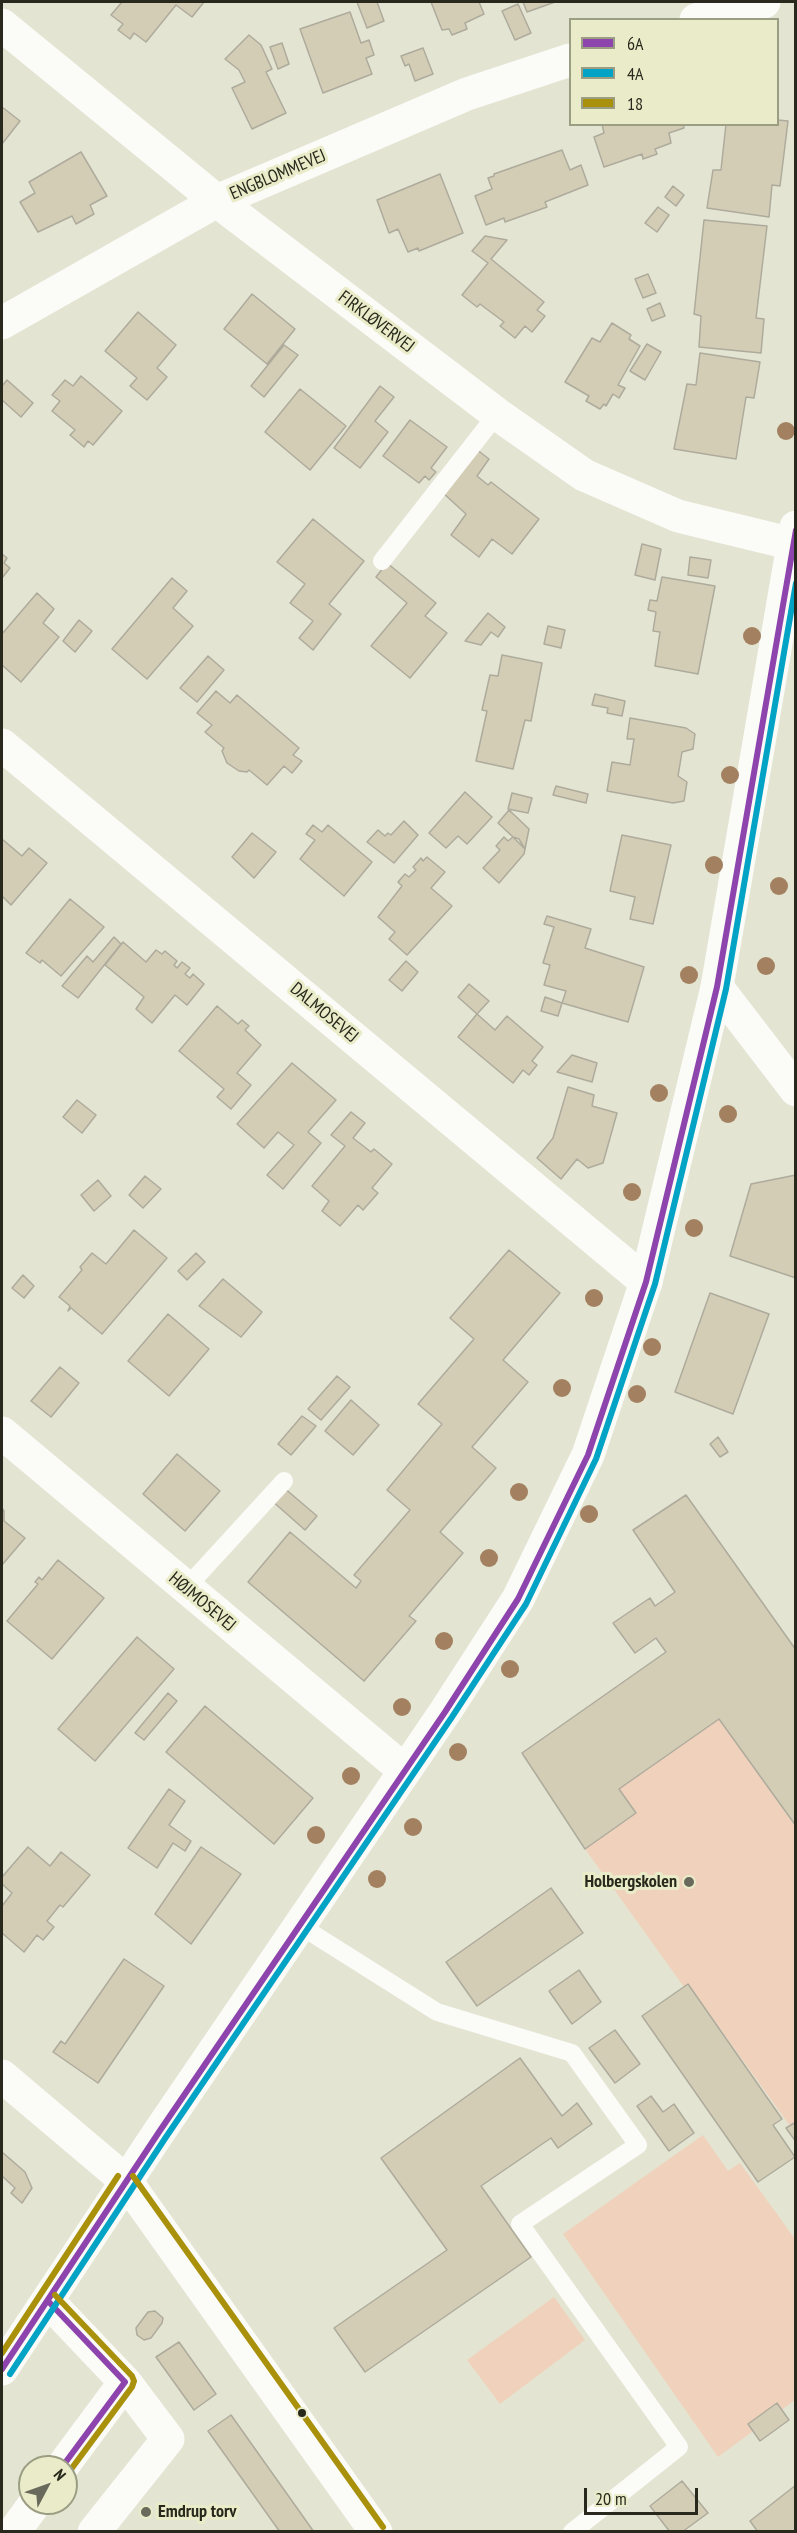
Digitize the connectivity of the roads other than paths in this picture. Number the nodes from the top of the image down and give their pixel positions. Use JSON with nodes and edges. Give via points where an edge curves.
{"nodes":[{"id":1,"x":764,"y":2,"type":"edge"},
{"id":2,"x":702,"y":18,"type":"edge"},
{"id":3,"x":2,"y":25,"type":"edge"},
{"id":4,"x":569,"y":60,"type":"edge"},
{"id":5,"x":217,"y":201,"type":"junction"},
{"id":6,"x":2,"y":323,"type":"edge"},
{"id":7,"x":497,"y":414,"type":"junction"},
{"id":8,"x":794,"y":536,"type":"edge"},
{"id":9,"x":382,"y":561,"type":"dead end"},
{"id":10,"x":2,"y":745,"type":"edge"},
{"id":11,"x":717,"y":987,"type":"junction"},
{"id":12,"x":795,"y":1090,"type":"edge"},
{"id":13,"x":646,"y":1282,"type":"junction"},
{"id":14,"x":2,"y":1433,"type":"edge"},
{"id":15,"x":284,"y":1481,"type":"dead end"},
{"id":16,"x":186,"y":1588,"type":"junction"},
{"id":17,"x":404,"y":1770,"type":"junction"},
{"id":18,"x":299,"y":1925,"type":"junction"},
{"id":19,"x":2,"y":2076,"type":"edge"},
{"id":20,"x":126,"y":2181,"type":"junction"},
{"id":21,"x":48,"y":2301,"type":"junction"},
{"id":22,"x":2,"y":2369,"type":"edge"},
{"id":23,"x":124,"y":2382,"type":"junction"},
{"id":24,"x":71,"y":2455,"type":"edge"},
{"id":25,"x":26,"y":2515,"type":"edge"},
{"id":26,"x":14,"y":2532,"type":"edge"},
{"id":27,"x":93,"y":2532,"type":"edge"},
{"id":28,"x":376,"y":2532,"type":"edge"},
{"id":29,"x":572,"y":2532,"type":"edge"}],
"edges":[{"from":1,"to":2,"type":"street"},
{"from":3,"to":5,"type":"street","name":"FIRKLØVERVEJ"},
{"from":4,"to":5,"type":"street","name":"ENGBLOMMEVEJ","via":[[467,94]]},
{"from":5,"to":6,"type":"street","name":"ENGBLOMMEVEJ"},
{"from":5,"to":7,"type":"street","name":"FIRKLØVERVEJ"},
{"from":7,"to":8,"type":"street","name":"FIRKLØVERVEJ","via":[[584,475],[678,516]]},
{"from":7,"to":9,"type":"lane"},
{"from":8,"to":11,"type":"street"},
{"from":10,"to":13,"type":"street","name":"DALMOSEVEJ"},
{"from":11,"to":12,"type":"street"},
{"from":11,"to":13,"type":"street"},
{"from":13,"to":17,"type":"street","via":[[588,1455],[518,1599]]},
{"from":14,"to":16,"type":"street","name":"HØJMOSEVEJ"},
{"from":15,"to":16,"type":"lane"},
{"from":16,"to":17,"type":"street","name":"HØJMOSEVEJ"},
{"from":17,"to":18,"type":"street"},
{"from":18,"to":20,"type":"street"},
{"from":18,"to":29,"type":"lane","via":[[437,2012],[572,2053],[638,2145],[520,2224],[679,2447]]},
{"from":19,"to":20,"type":"street"},
{"from":20,"to":21,"type":"street"},
{"from":20,"to":28,"type":"street"},
{"from":21,"to":22,"type":"street"},
{"from":21,"to":23,"type":"street"},
{"from":23,"to":24,"type":"street"},
{"from":23,"to":27,"type":"street","via":[[168,2439]]},
{"from":25,"to":26,"type":"street"}]}
